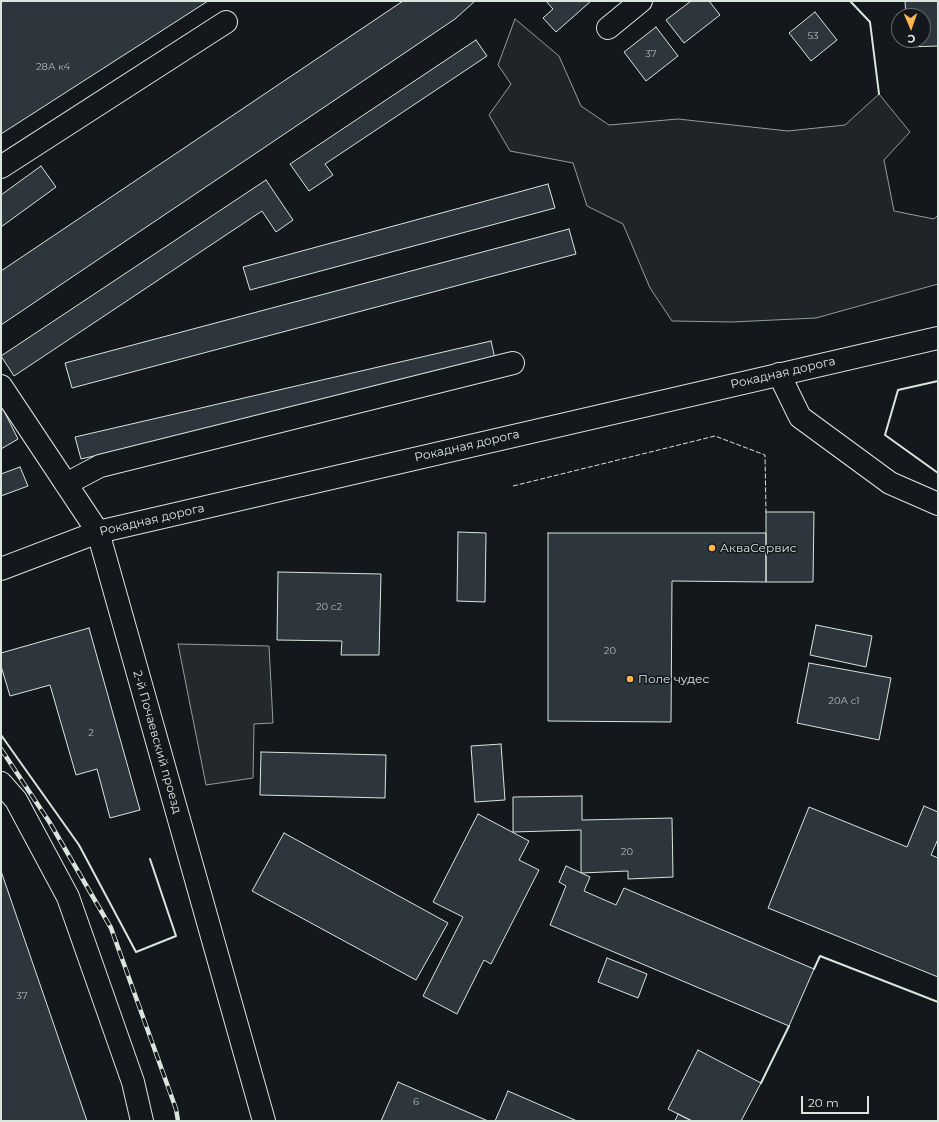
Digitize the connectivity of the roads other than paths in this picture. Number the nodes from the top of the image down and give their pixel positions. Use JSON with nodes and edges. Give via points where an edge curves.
{"nodes":[{"id":1,"x":641,"y":1,"type":"edge"},
{"id":2,"x":226,"y":22,"type":"dead end"},
{"id":3,"x":608,"y":28,"type":"dead end"},
{"id":4,"x":1,"y":167,"type":"edge"},
{"id":5,"x":938,"y":338,"type":"edge"},
{"id":6,"x":513,"y":363,"type":"dead end"},
{"id":7,"x":779,"y":374,"type":"junction"},
{"id":8,"x":1,"y":386,"type":"edge"},
{"id":9,"x":66,"y":484,"type":"junction"},
{"id":10,"x":938,"y":504,"type":"edge"},
{"id":11,"x":98,"y":532,"type":"junction"},
{"id":12,"x":1,"y":569,"type":"edge"},
{"id":13,"x":1,"y":783,"type":"edge"},
{"id":14,"x":142,"y":1121,"type":"edge"},
{"id":15,"x":264,"y":1121,"type":"edge"}],
"edges":[{"from":1,"to":3,"type":"street"},
{"from":2,"to":4,"type":"street"},
{"from":5,"to":7,"type":"street","name":"Рокадная дорога"},
{"from":6,"to":9,"type":"street","via":[[100,466]]},
{"from":7,"to":10,"type":"street","via":[[800,417],[890,483]]},
{"from":7,"to":11,"type":"street","name":"Рокадная дорога"},
{"from":8,"to":9,"type":"street","name":"2-й Почаевский проезд"},
{"from":9,"to":11,"type":"street","name":"2-й Почаевский проезд"},
{"from":11,"to":12,"type":"street","name":"Рокадная дорога"},
{"from":11,"to":15,"type":"street","name":"2-й Почаевский проезд"},
{"from":13,"to":14,"type":"street","via":[[16,800],[68,897],[132,1082]]}]}
